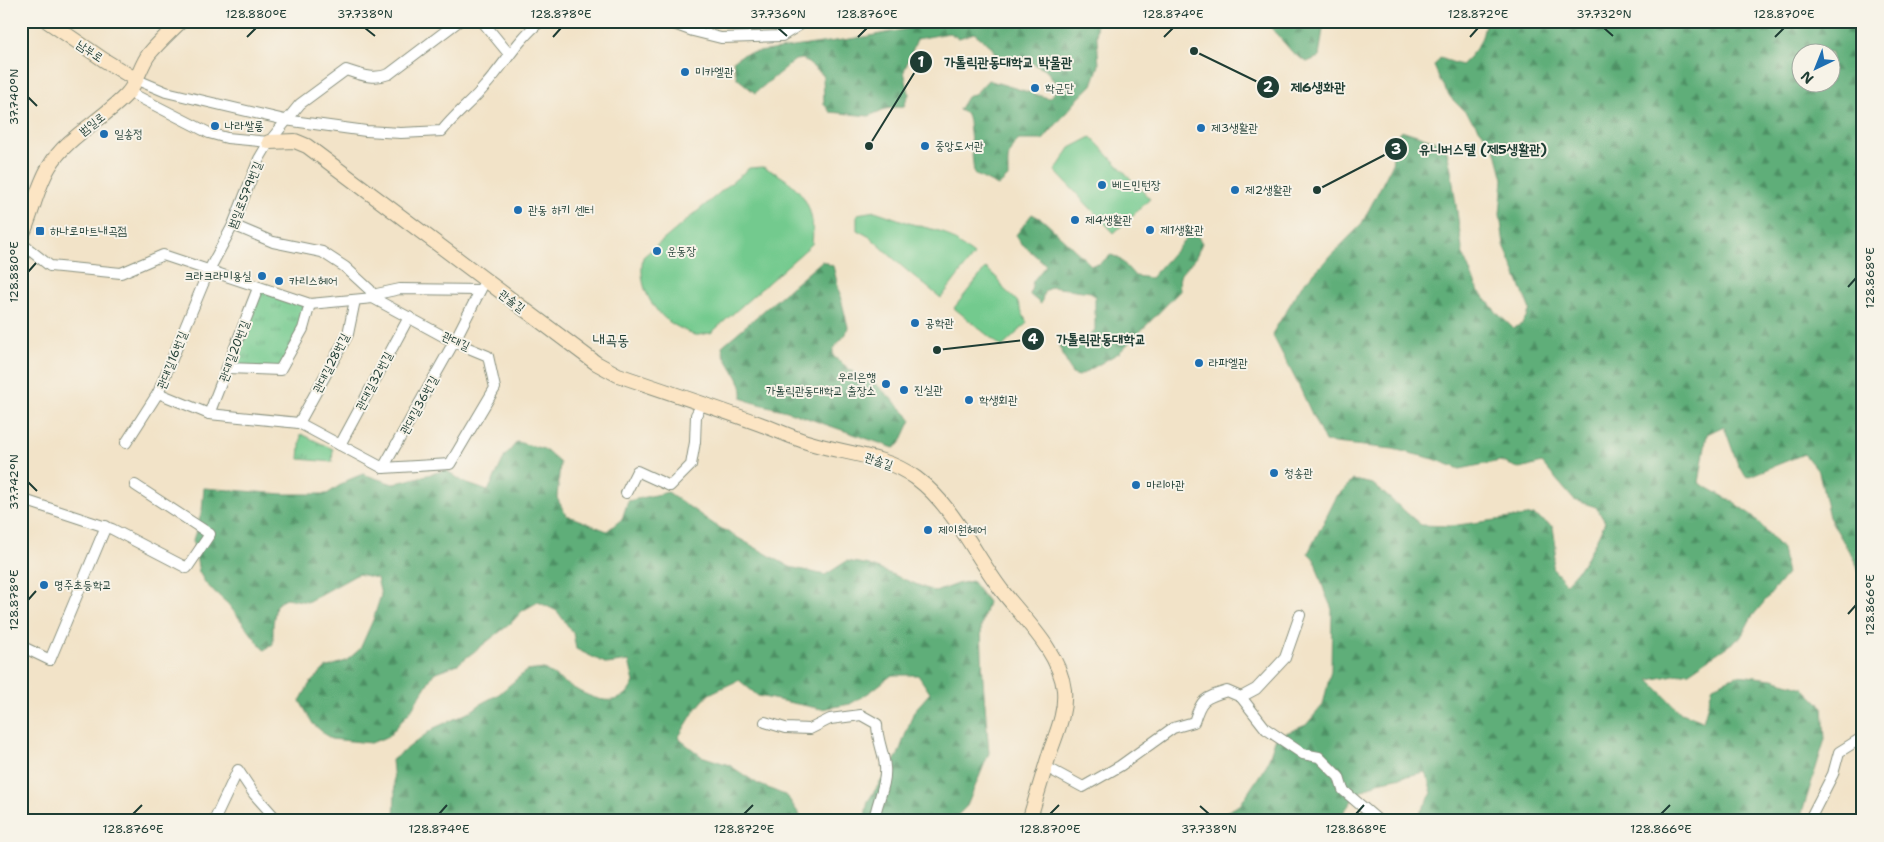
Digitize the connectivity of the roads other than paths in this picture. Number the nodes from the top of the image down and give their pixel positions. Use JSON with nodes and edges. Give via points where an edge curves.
{"nodes":[{"id":1,"x":47,"y":21,"type":"edge"},
{"id":2,"x":181,"y":21,"type":"edge"},
{"id":3,"x":459,"y":21,"type":"edge"},
{"id":4,"x":482,"y":21,"type":"edge"},
{"id":5,"x":541,"y":21,"type":"edge"},
{"id":6,"x":666,"y":21,"type":"edge"},
{"id":7,"x":806,"y":21,"type":"edge"},
{"id":8,"x":509,"y":54,"type":"junction"},
{"id":9,"x":135,"y":79,"type":"junction"},
{"id":10,"x":129,"y":92,"type":"junction"},
{"id":11,"x":286,"y":120,"type":"junction"},
{"id":12,"x":269,"y":142,"type":"junction"},
{"id":13,"x":233,"y":225,"type":"junction"},
{"id":14,"x":21,"y":238,"type":"edge"},
{"id":15,"x":21,"y":243,"type":"edge"},
{"id":16,"x":208,"y":272,"type":"junction"},
{"id":17,"x":483,"y":285,"type":"junction"},
{"id":18,"x":258,"y":288,"type":"junction"},
{"id":19,"x":372,"y":297,"type":"junction"},
{"id":20,"x":355,"y":300,"type":"junction"},
{"id":21,"x":310,"y":304,"type":"junction"},
{"id":22,"x":408,"y":317,"type":"junction"},
{"id":23,"x":454,"y":342,"type":"junction"},
{"id":24,"x":227,"y":368,"type":"junction"},
{"id":25,"x":158,"y":394,"type":"junction"},
{"id":26,"x":702,"y":404,"type":"junction"},
{"id":27,"x":209,"y":414,"type":"junction"},
{"id":28,"x":299,"y":424,"type":"junction"},
{"id":29,"x":126,"y":443,"type":"dead end"},
{"id":30,"x":340,"y":445,"type":"junction"},
{"id":31,"x":383,"y":468,"type":"junction"},
{"id":32,"x":135,"y":485,"type":"dead end"},
{"id":33,"x":626,"y":492,"type":"dead end"},
{"id":34,"x":21,"y":499,"type":"edge"},
{"id":35,"x":106,"y":526,"type":"junction"},
{"id":36,"x":1300,"y":615,"type":"dead end"},
{"id":37,"x":21,"y":646,"type":"edge"},
{"id":38,"x":1241,"y":697,"type":"junction"},
{"id":39,"x":765,"y":722,"type":"dead end"},
{"id":40,"x":1863,"y":737,"type":"edge"},
{"id":41,"x":1046,"y":767,"type":"junction"},
{"id":42,"x":214,"y":821,"type":"edge"},
{"id":43,"x":278,"y":821,"type":"edge"},
{"id":44,"x":874,"y":821,"type":"edge"},
{"id":45,"x":1029,"y":821,"type":"edge"},
{"id":46,"x":1379,"y":821,"type":"edge"},
{"id":47,"x":1809,"y":821,"type":"edge"}],
"edges":[{"from":1,"to":9,"type":"street","name":"남부로"},
{"from":2,"to":9,"type":"street","name":"범일로","via":[[148,55]]},
{"from":3,"to":11,"type":"street","name":"범일로579번길","via":[[389,74],[379,78],[367,77],[346,70],[300,104]]},
{"from":4,"to":8,"type":"street"},
{"from":5,"to":8,"type":"street"},
{"from":6,"to":7,"type":"street","via":[[721,38],[782,36]]},
{"from":8,"to":11,"type":"street","via":[[485,87],[442,131],[366,131]]},
{"from":9,"to":10,"type":"street","name":"범일로"},
{"from":9,"to":11,"type":"street","via":[[166,92]]},
{"from":10,"to":12,"type":"street","via":[[209,133]]},
{"from":10,"to":14,"type":"street","name":"범일로","via":[[61,151],[41,182]]},
{"from":11,"to":12,"type":"street","name":"범일로579번길"},
{"from":12,"to":13,"type":"street","name":"범일로579번길"},
{"from":12,"to":17,"type":"street","name":"관솔길","via":[[295,141],[307,146]]},
{"from":13,"to":16,"type":"street","name":"범일로579번길"},
{"from":13,"to":19,"type":"street","name":"관대길","via":[[273,242],[322,252],[345,267],[370,290]]},
{"from":15,"to":16,"type":"street","via":[[50,266],[121,273],[163,256]]},
{"from":16,"to":18,"type":"street"},
{"from":16,"to":25,"type":"street","name":"관대길16번길"},
{"from":17,"to":19,"type":"street","via":[[400,288]]},
{"from":17,"to":23,"type":"street","name":"관솔길"},
{"from":17,"to":26,"type":"street","name":"관솔길","via":[[596,364],[618,375]]},
{"from":18,"to":21,"type":"street"},
{"from":18,"to":24,"type":"street","name":"관대길20번길"},
{"from":19,"to":20,"type":"street"},
{"from":19,"to":22,"type":"street","name":"관대길"},
{"from":20,"to":21,"type":"street"},
{"from":20,"to":28,"type":"street","name":"관대길28번길","via":[[348,334]]},
{"from":21,"to":24,"type":"street","via":[[303,329],[280,370]]},
{"from":22,"to":23,"type":"street","name":"관대길"},
{"from":22,"to":30,"type":"street","name":"관대길32번길"},
{"from":23,"to":31,"type":"street","name":"관대길36번길"},
{"from":23,"to":31,"type":"street","name":"관대길","via":[[488,356],[495,388],[468,436],[450,464]]},
{"from":24,"to":27,"type":"street","name":"관대길20번길"},
{"from":25,"to":27,"type":"street"},
{"from":25,"to":29,"type":"street","name":"관대길16번길"},
{"from":26,"to":33,"type":"street","via":[[696,415],[696,442],[691,464],[670,486],[637,472]]},
{"from":26,"to":41,"type":"street","name":"관솔길","via":[[810,443],[901,468],[938,497],[999,586],[1041,640],[1060,673],[1064,690],[1063,712]]},
{"from":27,"to":28,"type":"street"},
{"from":28,"to":30,"type":"street"},
{"from":30,"to":31,"type":"street"},
{"from":32,"to":35,"type":"street","via":[[210,534],[187,568]]},
{"from":34,"to":35,"type":"street"},
{"from":35,"to":37,"type":"street","via":[[50,660]]},
{"from":36,"to":38,"type":"street","via":[[1285,658],[1256,689]]},
{"from":38,"to":41,"type":"street","via":[[1227,691],[1212,695],[1200,704],[1194,722],[1173,728],[1120,766],[1083,787]]},
{"from":38,"to":46,"type":"street","via":[[1266,729],[1303,754],[1319,757],[1339,777],[1343,790]]},
{"from":39,"to":44,"type":"street","via":[[785,728],[810,729],[830,719],[861,715],[877,724],[885,781]]},
{"from":40,"to":47,"type":"street","via":[[1839,752],[1833,774]]},
{"from":41,"to":45,"type":"street","name":"관솔길"},
{"from":42,"to":43,"type":"street","via":[[238,770]]}]}
